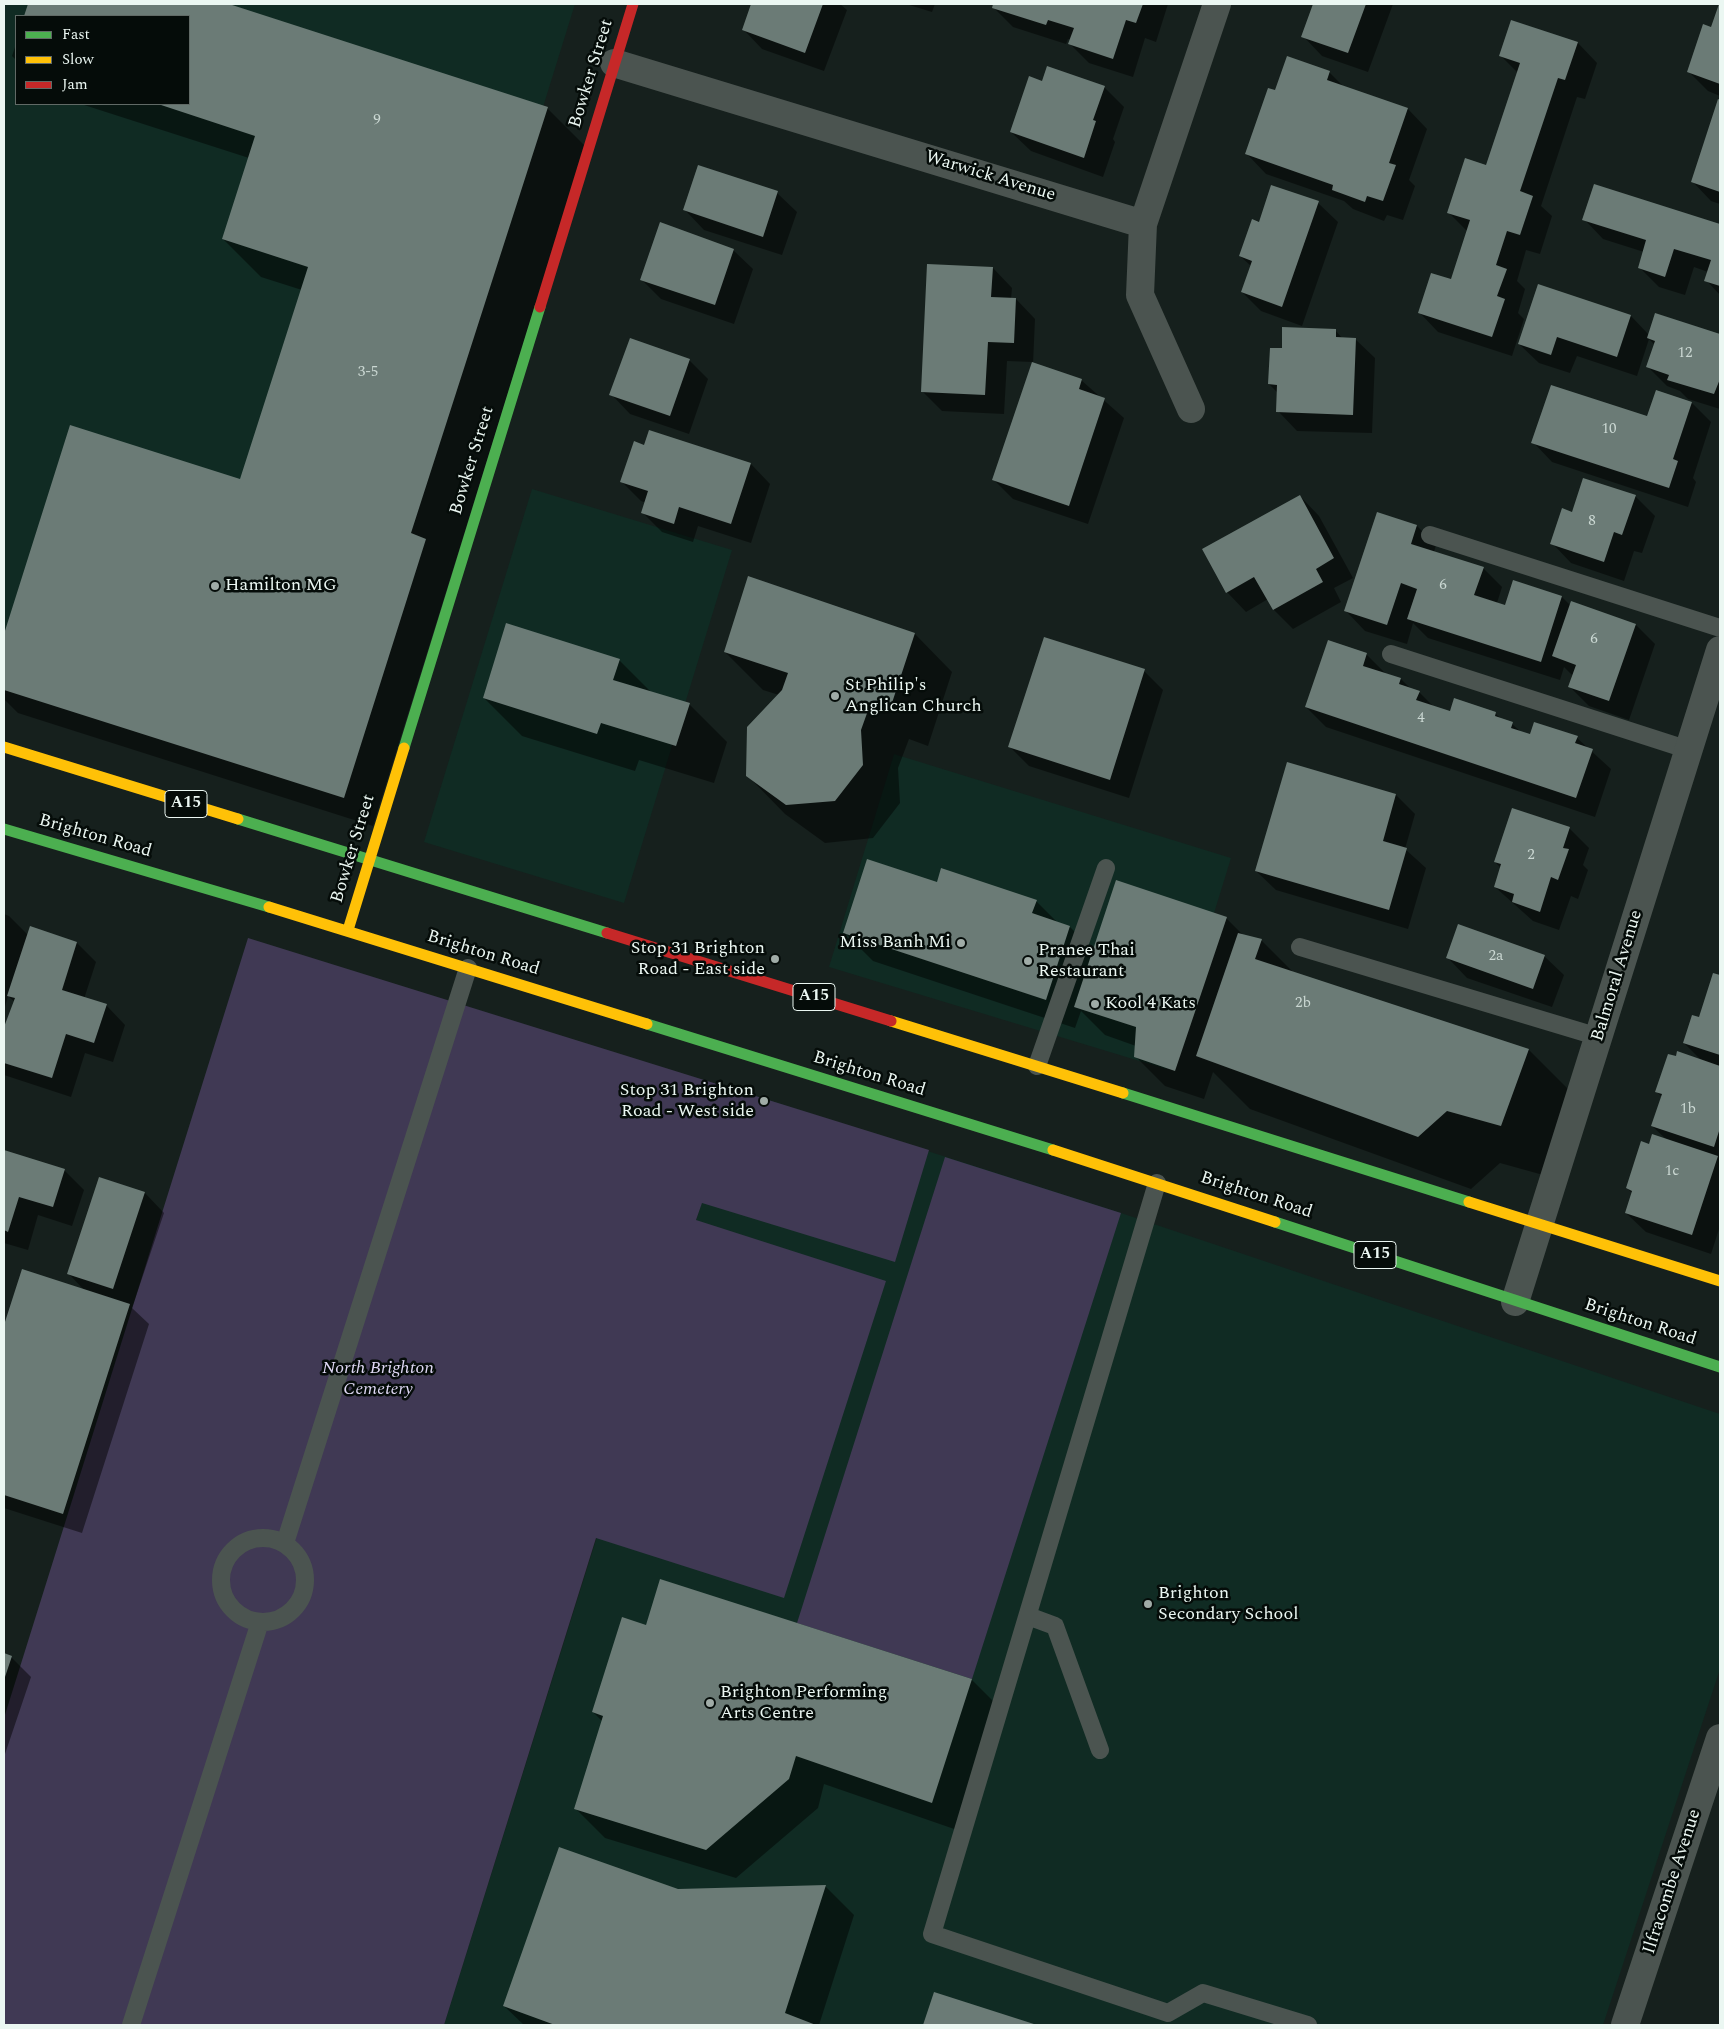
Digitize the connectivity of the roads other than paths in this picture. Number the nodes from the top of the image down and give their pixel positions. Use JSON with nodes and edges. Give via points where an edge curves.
{"nodes":[{"id":1,"x":633,"y":4,"type":"edge"},
{"id":2,"x":1217,"y":4,"type":"edge"},
{"id":3,"x":614,"y":63,"type":"junction"},
{"id":4,"x":1143,"y":224,"type":"junction"},
{"id":5,"x":1191,"y":409,"type":"dead end"},
{"id":6,"x":1430,"y":535,"type":"dead end"},
{"id":7,"x":1720,"y":628,"type":"edge"},
{"id":8,"x":1720,"y":650,"type":"edge"},
{"id":9,"x":1391,"y":654,"type":"dead end"},
{"id":10,"x":4,"y":747,"type":"edge"},
{"id":11,"x":1688,"y":750,"type":"junction"},
{"id":12,"x":4,"y":829,"type":"edge"},
{"id":13,"x":369,"y":860,"type":"junction"},
{"id":14,"x":1106,"y":868,"type":"dead end"},
{"id":15,"x":348,"y":930,"type":"junction"},
{"id":16,"x":1300,"y":947,"type":"dead end"},
{"id":17,"x":468,"y":968,"type":"junction"},
{"id":18,"x":1599,"y":1037,"type":"junction"},
{"id":19,"x":1037,"y":1066,"type":"junction"},
{"id":20,"x":1157,"y":1183,"type":"junction"},
{"id":21,"x":1540,"y":1224,"type":"junction"},
{"id":22,"x":1720,"y":1281,"type":"edge"},
{"id":23,"x":1515,"y":1302,"type":"junction"},
{"id":24,"x":1720,"y":1367,"type":"edge"},
{"id":25,"x":285,"y":1543,"type":"junction"},
{"id":26,"x":1028,"y":1616,"type":"junction"},
{"id":27,"x":260,"y":1622,"type":"junction"},
{"id":28,"x":1720,"y":1738,"type":"edge"},
{"id":29,"x":1100,"y":1750,"type":"dead end"},
{"id":30,"x":131,"y":2025,"type":"edge"},
{"id":31,"x":1308,"y":2025,"type":"edge"},
{"id":32,"x":1625,"y":2025,"type":"edge"}],
"edges":[{"from":1,"to":3,"type":"main road","name":"Bowker Street"},
{"from":2,"to":4,"type":"street"},
{"from":3,"to":4,"type":"street","name":"Warwick Avenue"},
{"from":3,"to":13,"type":"main road","name":"Bowker Street"},
{"from":4,"to":5,"type":"street","via":[[1140,295]]},
{"from":6,"to":7,"type":"lane"},
{"from":8,"to":11,"type":"street","name":"Balmoral Avenue"},
{"from":9,"to":11,"type":"lane"},
{"from":10,"to":13,"type":"main road","number":"A15"},
{"from":11,"to":18,"type":"street","name":"Balmoral Avenue"},
{"from":12,"to":15,"type":"main road","name":"Brighton Road","number":"A15"},
{"from":13,"to":15,"type":"main road","name":"Bowker Street"},
{"from":13,"to":19,"type":"main road","number":"A15"},
{"from":14,"to":19,"type":"lane"},
{"from":15,"to":17,"type":"main road","name":"Brighton Road","number":"A15"},
{"from":16,"to":18,"type":"lane"},
{"from":17,"to":20,"type":"main road","name":"Brighton Road","number":"A15"},
{"from":17,"to":25,"type":"lane"},
{"from":18,"to":21,"type":"street","name":"Balmoral Avenue"},
{"from":19,"to":21,"type":"main road","number":"A15"},
{"from":20,"to":23,"type":"main road","name":"Brighton Road","number":"A15"},
{"from":20,"to":26,"type":"lane"},
{"from":21,"to":22,"type":"main road","number":"A15"},
{"from":21,"to":23,"type":"street","name":"Balmoral Avenue"},
{"from":23,"to":24,"type":"main road","name":"Brighton Road","number":"A15"},
{"from":25,"to":27,"type":"lane","via":[[303,1565],[304,1593],[287,1616]]},
{"from":25,"to":27,"type":"lane","via":[[258,1538],[245,1542],[226,1561],[222,1588],[227,1601],[246,1619]]},
{"from":26,"to":29,"type":"lane","via":[[1055,1626]]},
{"from":26,"to":31,"type":"lane","via":[[932,1934],[1168,2013],[1203,1992]]},
{"from":27,"to":30,"type":"lane"},
{"from":28,"to":32,"type":"street","name":"Ilfracombe Avenue"}]}
